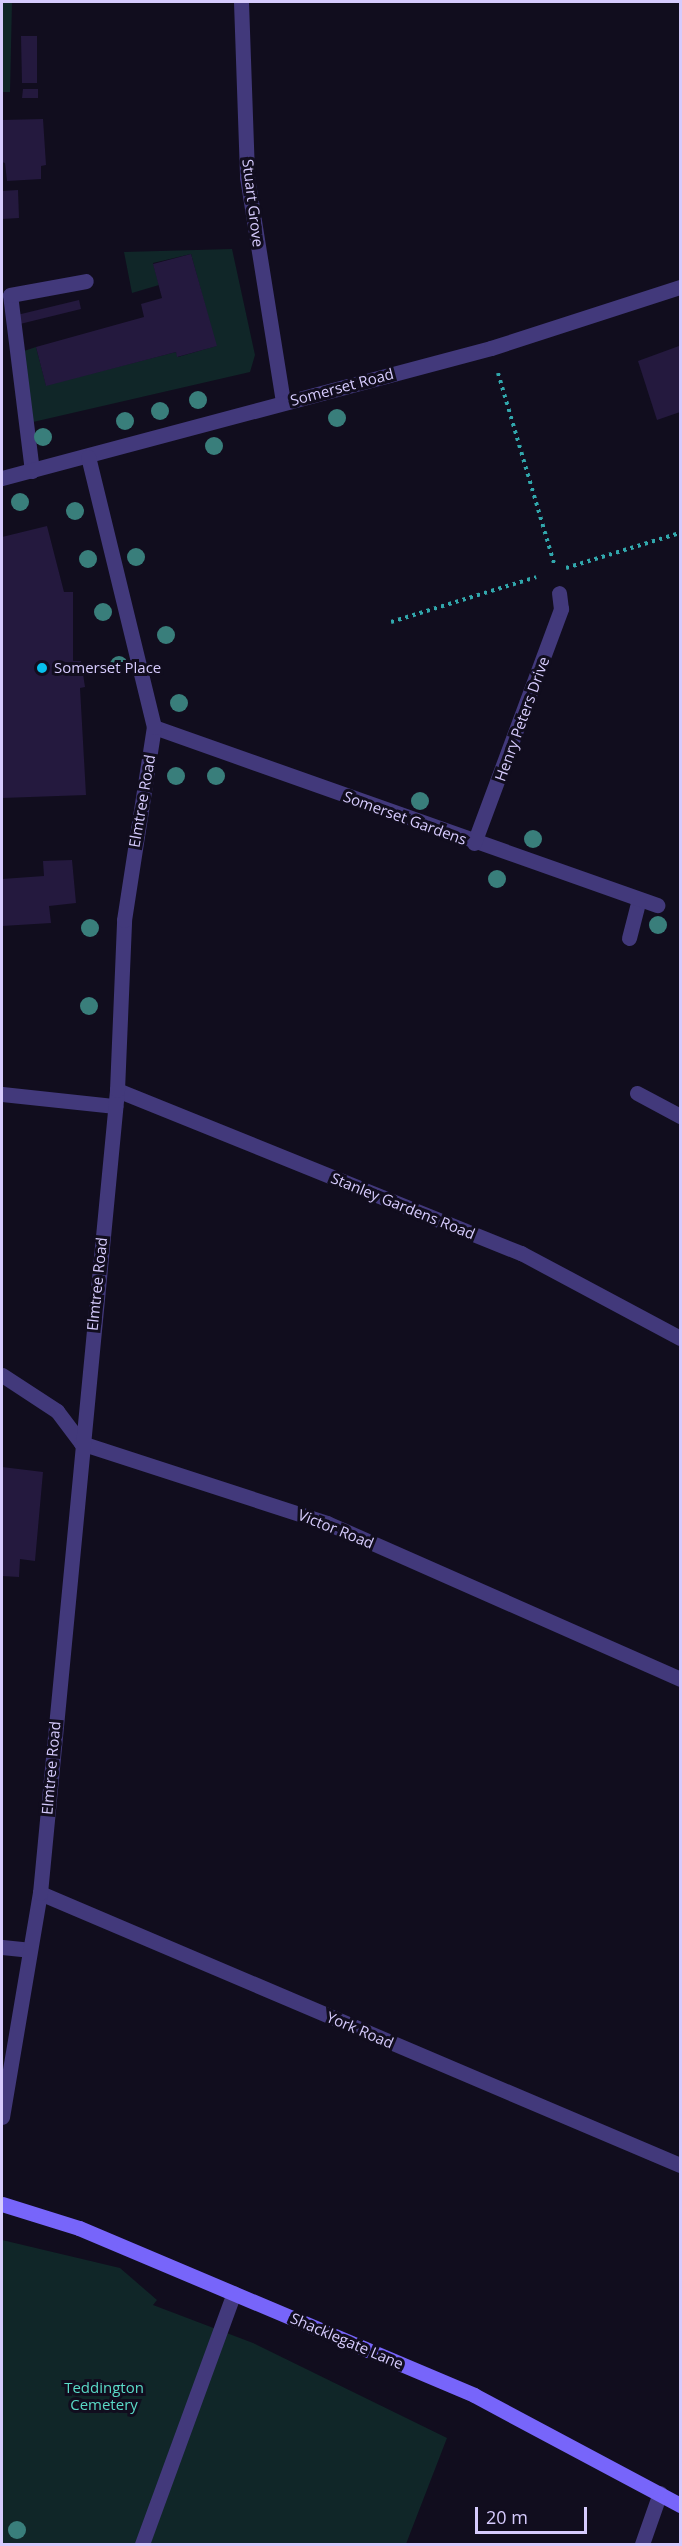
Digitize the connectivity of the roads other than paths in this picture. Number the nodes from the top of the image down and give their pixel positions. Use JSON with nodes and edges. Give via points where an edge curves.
{"nodes":[{"id":1,"x":241,"y":2,"type":"edge"},
{"id":2,"x":86,"y":281,"type":"dead end"},
{"id":3,"x":681,"y":287,"type":"edge"},
{"id":4,"x":284,"y":402,"type":"junction"},
{"id":5,"x":88,"y":458,"type":"junction"},
{"id":6,"x":32,"y":471,"type":"junction"},
{"id":7,"x":2,"y":478,"type":"edge"},
{"id":8,"x":559,"y":593,"type":"dead end"},
{"id":9,"x":154,"y":727,"type":"junction"},
{"id":10,"x":474,"y":843,"type":"junction"},
{"id":11,"x":639,"y":899,"type":"junction"},
{"id":12,"x":657,"y":905,"type":"dead end"},
{"id":13,"x":629,"y":938,"type":"dead end"},
{"id":14,"x":637,"y":1093,"type":"dead end"},
{"id":15,"x":2,"y":1094,"type":"edge"},
{"id":16,"x":116,"y":1098,"type":"junction"},
{"id":17,"x":681,"y":1116,"type":"edge"},
{"id":18,"x":681,"y":1338,"type":"edge"},
{"id":19,"x":2,"y":1375,"type":"edge"},
{"id":20,"x":81,"y":1443,"type":"junction"},
{"id":21,"x":681,"y":1679,"type":"edge"},
{"id":22,"x":40,"y":1893,"type":"junction"},
{"id":23,"x":2,"y":1947,"type":"edge"},
{"id":24,"x":29,"y":1950,"type":"junction"},
{"id":25,"x":2,"y":2117,"type":"edge"},
{"id":26,"x":681,"y":2165,"type":"edge"},
{"id":27,"x":2,"y":2204,"type":"edge"},
{"id":28,"x":234,"y":2293,"type":"junction"},
{"id":29,"x":660,"y":2493,"type":"junction"},
{"id":30,"x":681,"y":2505,"type":"edge"},
{"id":31,"x":142,"y":2544,"type":"edge"},
{"id":32,"x":642,"y":2544,"type":"edge"}],
"edges":[{"from":1,"to":4,"type":"street","name":"Stuart Grove","via":[[247,177]]},
{"from":2,"to":6,"type":"street","via":[[10,295]]},
{"from":3,"to":4,"type":"street","name":"Somerset Road","via":[[491,348]]},
{"from":4,"to":5,"type":"street","name":"Somerset Road"},
{"from":5,"to":6,"type":"street","name":"Somerset Road"},
{"from":5,"to":9,"type":"street","name":"Elmtree Road"},
{"from":6,"to":7,"type":"street","name":"Somerset Road"},
{"from":8,"to":10,"type":"street","name":"Henry Peters Drive","via":[[561,609]]},
{"from":9,"to":10,"type":"street","name":"Somerset Gardens"},
{"from":9,"to":16,"type":"street","name":"Elmtree Road","via":[[124,920]]},
{"from":10,"to":11,"type":"street","name":"Somerset Gardens"},
{"from":11,"to":12,"type":"street","name":"Somerset Gardens"},
{"from":11,"to":13,"type":"street"},
{"from":14,"to":17,"type":"street"},
{"from":15,"to":16,"type":"street","name":"Stanley Gardens Road"},
{"from":16,"to":18,"type":"street","name":"Stanley Gardens Road","via":[[521,1253]]},
{"from":16,"to":20,"type":"street","name":"Elmtree Road"},
{"from":19,"to":20,"type":"street","via":[[57,1411]]},
{"from":20,"to":21,"type":"street","name":"Victor Road","via":[[327,1523]]},
{"from":20,"to":22,"type":"street","name":"Elmtree Road"},
{"from":22,"to":24,"type":"street","name":"Elmtree Road"},
{"from":22,"to":26,"type":"street","name":"York Road"},
{"from":23,"to":24,"type":"street"},
{"from":24,"to":25,"type":"street","name":"Elmtree Road"},
{"from":27,"to":28,"type":"street","name":"Shacklegate Lane","via":[[79,2228]]},
{"from":28,"to":29,"type":"street","name":"Shacklegate Lane","via":[[474,2395]]},
{"from":28,"to":31,"type":"street"},
{"from":29,"to":30,"type":"street","name":"Shacklegate Lane"},
{"from":29,"to":32,"type":"street"}]}
